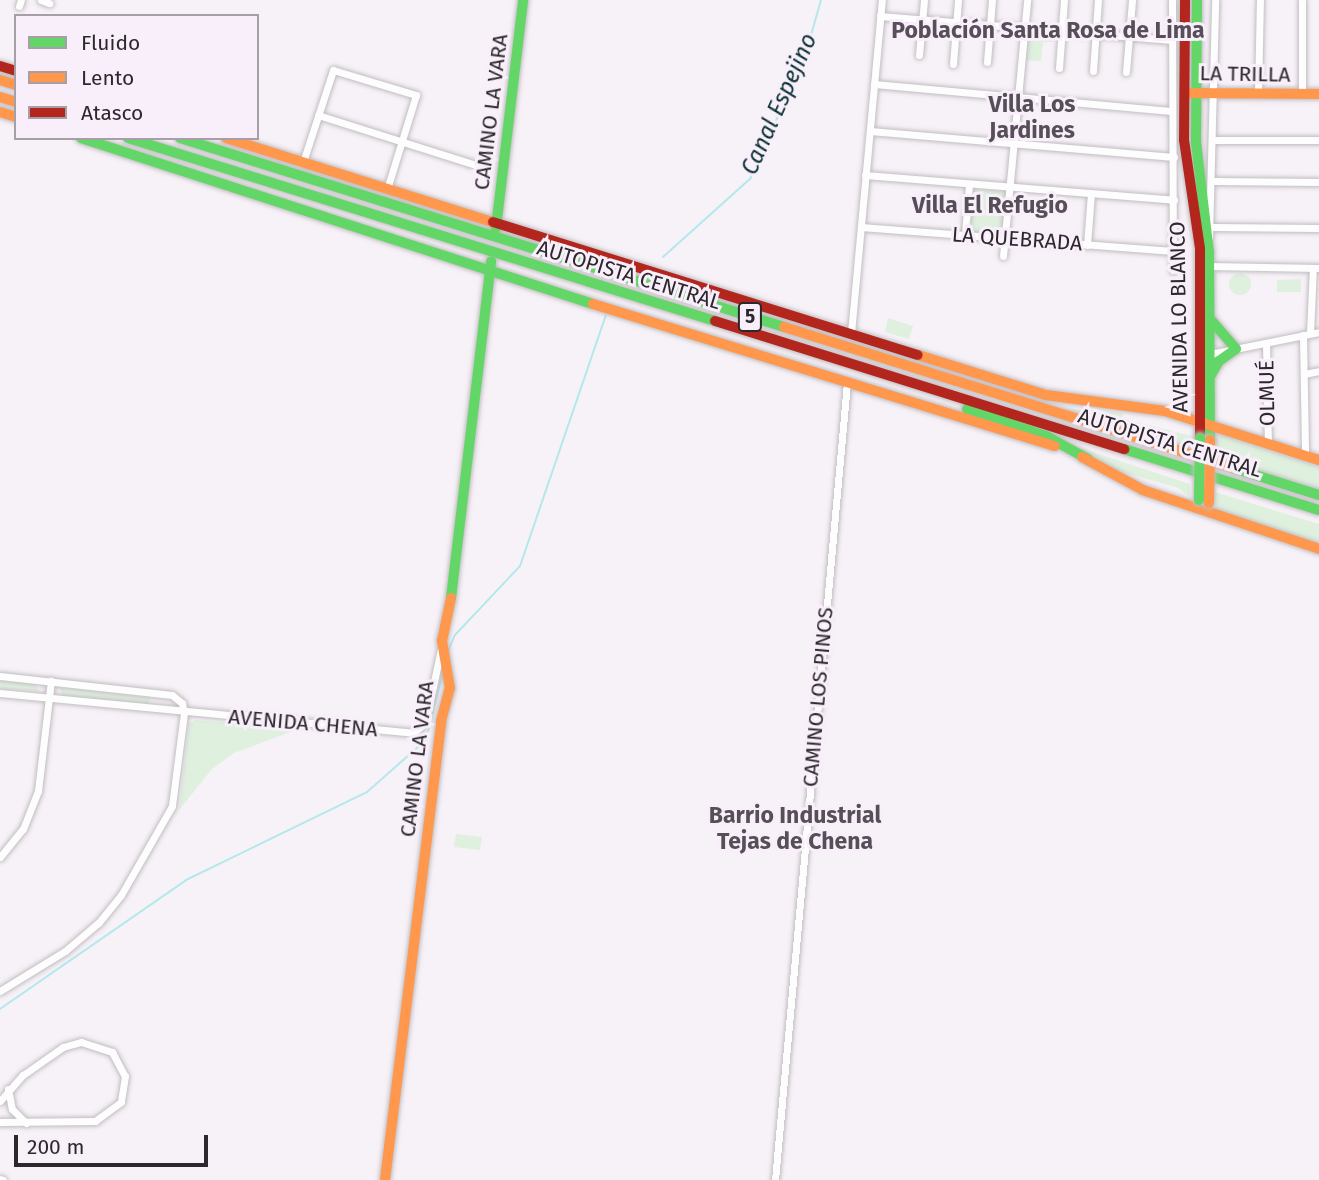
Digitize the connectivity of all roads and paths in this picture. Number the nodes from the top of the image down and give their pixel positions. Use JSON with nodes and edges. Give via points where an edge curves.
{"nodes":[{"id":1,"x":523,"y":0,"type":"edge"},
{"id":2,"x":882,"y":0,"type":"edge"},
{"id":3,"x":924,"y":0,"type":"edge"},
{"id":4,"x":958,"y":0,"type":"edge"},
{"id":5,"x":992,"y":0,"type":"edge"},
{"id":6,"x":1027,"y":0,"type":"edge"},
{"id":7,"x":1064,"y":0,"type":"edge"},
{"id":8,"x":1098,"y":0,"type":"edge"},
{"id":9,"x":1132,"y":0,"type":"edge"},
{"id":10,"x":1172,"y":0,"type":"edge"},
{"id":11,"x":1185,"y":0,"type":"edge"},
{"id":12,"x":1197,"y":0,"type":"edge"},
{"id":13,"x":1215,"y":0,"type":"edge"},
{"id":14,"x":1260,"y":0,"type":"edge"},
{"id":15,"x":1302,"y":0,"type":"edge"},
{"id":16,"x":880,"y":16,"type":"junction"},
{"id":17,"x":922,"y":20,"type":"junction"},
{"id":18,"x":956,"y":23,"type":"junction"},
{"id":19,"x":990,"y":25,"type":"junction"},
{"id":20,"x":1024,"y":28,"type":"junction"},
{"id":21,"x":1062,"y":31,"type":"junction"},
{"id":22,"x":1096,"y":34,"type":"junction"},
{"id":23,"x":1129,"y":36,"type":"junction"},
{"id":24,"x":1172,"y":40,"type":"junction"},
{"id":25,"x":919,"y":55,"type":"dead end"},
{"id":26,"x":987,"y":62,"type":"dead end"},
{"id":27,"x":953,"y":64,"type":"dead end"},
{"id":28,"x":1059,"y":68,"type":"dead end"},
{"id":29,"x":1093,"y":71,"type":"dead end"},
{"id":30,"x":1126,"y":72,"type":"dead end"},
{"id":31,"x":874,"y":84,"type":"junction"},
{"id":32,"x":1171,"y":92,"type":"junction"},
{"id":33,"x":1196,"y":92,"type":"junction"},
{"id":34,"x":1184,"y":93,"type":"junction"},
{"id":35,"x":1214,"y":93,"type":"junction"},
{"id":36,"x":1258,"y":93,"type":"junction"},
{"id":37,"x":1301,"y":94,"type":"junction"},
{"id":38,"x":1319,"y":94,"type":"edge"},
{"id":39,"x":1018,"y":97,"type":"junction"},
{"id":40,"x":1171,"y":111,"type":"junction"},
{"id":41,"x":318,"y":115,"type":"junction"},
{"id":42,"x":870,"y":131,"type":"junction"},
{"id":43,"x":1213,"y":139,"type":"junction"},
{"id":44,"x":87,"y":140,"type":"edge"},
{"id":45,"x":134,"y":140,"type":"edge"},
{"id":46,"x":186,"y":140,"type":"edge"},
{"id":47,"x":232,"y":140,"type":"edge"},
{"id":48,"x":1319,"y":140,"type":"edge"},
{"id":49,"x":401,"y":142,"type":"junction"},
{"id":50,"x":1014,"y":143,"type":"junction"},
{"id":51,"x":1174,"y":157,"type":"junction"},
{"id":52,"x":303,"y":162,"type":"junction"},
{"id":53,"x":476,"y":165,"type":"dead end"},
{"id":54,"x":865,"y":176,"type":"junction"},
{"id":55,"x":1213,"y":181,"type":"junction"},
{"id":56,"x":1319,"y":182,"type":"edge"},
{"id":57,"x":969,"y":184,"type":"junction"},
{"id":58,"x":1010,"y":187,"type":"junction"},
{"id":59,"x":387,"y":189,"type":"junction"},
{"id":60,"x":1091,"y":193,"type":"junction"},
{"id":61,"x":1174,"y":200,"type":"junction"},
{"id":62,"x":500,"y":201,"type":"junction"},
{"id":63,"x":474,"y":216,"type":"junction"},
{"id":64,"x":497,"y":226,"type":"junction"},
{"id":65,"x":861,"y":227,"type":"junction"},
{"id":66,"x":1319,"y":228,"type":"edge"},
{"id":67,"x":1211,"y":232,"type":"junction"},
{"id":68,"x":965,"y":235,"type":"junction"},
{"id":69,"x":1005,"y":238,"type":"junction"},
{"id":70,"x":1087,"y":245,"type":"junction"},
{"id":71,"x":1173,"y":251,"type":"junction"},
{"id":72,"x":1003,"y":257,"type":"dead end"},
{"id":73,"x":1210,"y":265,"type":"junction"},
{"id":74,"x":491,"y":267,"type":"junction"},
{"id":75,"x":1316,"y":268,"type":"edge"},
{"id":76,"x":1172,"y":270,"type":"dead end"},
{"id":77,"x":1210,"y":317,"type":"junction"},
{"id":78,"x":851,"y":333,"type":"junction"},
{"id":79,"x":1311,"y":333,"type":"edge"},
{"id":80,"x":1266,"y":343,"type":"junction"},
{"id":81,"x":1236,"y":349,"type":"junction"},
{"id":82,"x":1210,"y":354,"type":"junction"},
{"id":83,"x":1200,"y":362,"type":"junction"},
{"id":84,"x":1319,"y":371,"type":"edge"},
{"id":85,"x":1304,"y":374,"type":"junction"},
{"id":86,"x":1210,"y":379,"type":"junction"},
{"id":87,"x":847,"y":382,"type":"junction"},
{"id":88,"x":913,"y":383,"type":"junction"},
{"id":89,"x":1205,"y":423,"type":"junction"},
{"id":90,"x":1268,"y":443,"type":"junction"},
{"id":91,"x":1305,"y":455,"type":"junction"},
{"id":92,"x":1088,"y":459,"type":"junction"},
{"id":93,"x":1319,"y":460,"type":"edge"},
{"id":94,"x":1319,"y":495,"type":"edge"},
{"id":95,"x":1204,"y":505,"type":"junction"},
{"id":96,"x":1319,"y":510,"type":"edge"},
{"id":97,"x":1319,"y":549,"type":"edge"},
{"id":98,"x":442,"y":652,"type":"junction"},
{"id":99,"x":0,"y":676,"type":"edge"},
{"id":100,"x":51,"y":681,"type":"junction"},
{"id":101,"x":0,"y":693,"type":"edge"},
{"id":102,"x":153,"y":693,"type":"junction"},
{"id":103,"x":50,"y":699,"type":"junction"},
{"id":104,"x":152,"y":709,"type":"junction"},
{"id":105,"x":184,"y":713,"type":"junction"},
{"id":106,"x":0,"y":857,"type":"edge"},
{"id":107,"x":0,"y":990,"type":"edge"},
{"id":108,"x":8,"y":1089,"type":"junction"},
{"id":109,"x":0,"y":1101,"type":"edge"},
{"id":110,"x":0,"y":1122,"type":"edge"},
{"id":111,"x":27,"y":1124,"type":"junction"},
{"id":112,"x":385,"y":1180,"type":"edge"},
{"id":113,"x":775,"y":1180,"type":"edge"}],
"edges":[{"from":1,"to":62,"type":"main road","name":"CAMINO LA VARA"},
{"from":2,"to":16,"type":"street"},
{"from":3,"to":17,"type":"street"},
{"from":4,"to":18,"type":"street"},
{"from":5,"to":19,"type":"street"},
{"from":6,"to":20,"type":"street"},
{"from":7,"to":21,"type":"street"},
{"from":8,"to":22,"type":"street"},
{"from":9,"to":23,"type":"street"},
{"from":10,"to":24,"type":"street","name":"AVENIDA LO BLANCO"},
{"from":11,"to":34,"type":"main road","name":"AVENIDA LO BLANCO"},
{"from":12,"to":33,"type":"main road","name":"AVENIDA LO BLANCO"},
{"from":13,"to":35,"type":"street","name":"AVENIDA LO BLANCO"},
{"from":14,"to":36,"type":"street"},
{"from":15,"to":37,"type":"street"},
{"from":16,"to":17,"type":"street"},
{"from":16,"to":31,"type":"street"},
{"from":17,"to":18,"type":"street"},
{"from":17,"to":25,"type":"street"},
{"from":18,"to":19,"type":"street"},
{"from":18,"to":27,"type":"street"},
{"from":19,"to":20,"type":"street"},
{"from":19,"to":26,"type":"street"},
{"from":20,"to":21,"type":"street"},
{"from":20,"to":39,"type":"street"},
{"from":21,"to":22,"type":"street"},
{"from":21,"to":28,"type":"street"},
{"from":22,"to":23,"type":"street"},
{"from":22,"to":29,"type":"street"},
{"from":23,"to":24,"type":"street"},
{"from":23,"to":30,"type":"street"},
{"from":24,"to":32,"type":"street","name":"AVENIDA LO BLANCO"},
{"from":31,"to":39,"type":"street"},
{"from":31,"to":42,"type":"street"},
{"from":32,"to":34,"type":"street","name":"LA TRILLA"},
{"from":32,"to":40,"type":"street","name":"AVENIDA LO BLANCO"},
{"from":33,"to":34,"type":"main road","name":"LA TRILLA"},
{"from":33,"to":35,"type":"main road","name":"LA TRILLA"},
{"from":33,"to":67,"type":"main road","name":"AVENIDA LO BLANCO","via":[[1197,155]]},
{"from":34,"to":83,"type":"main road","name":"AVENIDA LO BLANCO","via":[[1185,152],[1199,236]]},
{"from":35,"to":36,"type":"main road","name":"LA TRILLA"},
{"from":35,"to":43,"type":"street","name":"AVENIDA LO BLANCO"},
{"from":36,"to":37,"type":"main road","name":"LA TRILLA"},
{"from":37,"to":38,"type":"main road","name":"LA TRILLA"},
{"from":39,"to":40,"type":"street"},
{"from":39,"to":50,"type":"street"},
{"from":40,"to":51,"type":"street","name":"AVENIDA LO BLANCO"},
{"from":41,"to":49,"type":"street"},
{"from":41,"to":49,"type":"street","via":[[333,70],[416,95]]},
{"from":41,"to":52,"type":"street"},
{"from":42,"to":50,"type":"street"},
{"from":42,"to":54,"type":"street"},
{"from":43,"to":48,"type":"street"},
{"from":43,"to":55,"type":"street","name":"AVENIDA LO BLANCO"},
{"from":44,"to":74,"type":"main road"},
{"from":45,"to":88,"type":"main road","name":"AUTOPISTA CENTRAL","number":"5"},
{"from":46,"to":94,"type":"main road","name":"AUTOPISTA CENTRAL","number":"5"},
{"from":47,"to":52,"type":"main road"},
{"from":49,"to":53,"type":"street"},
{"from":49,"to":59,"type":"street"},
{"from":50,"to":51,"type":"street"},
{"from":50,"to":58,"type":"street"},
{"from":51,"to":61,"type":"street","name":"AVENIDA LO BLANCO"},
{"from":52,"to":59,"type":"main road"},
{"from":54,"to":57,"type":"street"},
{"from":54,"to":65,"type":"street"},
{"from":55,"to":56,"type":"street"},
{"from":55,"to":67,"type":"street","name":"AVENIDA LO BLANCO"},
{"from":57,"to":58,"type":"street"},
{"from":57,"to":68,"type":"street"},
{"from":58,"to":60,"type":"street"},
{"from":58,"to":69,"type":"street"},
{"from":59,"to":63,"type":"main road"},
{"from":60,"to":61,"type":"street"},
{"from":60,"to":70,"type":"street"},
{"from":61,"to":71,"type":"street","name":"AVENIDA LO BLANCO"},
{"from":62,"to":63,"type":"main road","via":[[491,211]]},
{"from":62,"to":64,"type":"main road","name":"CAMINO LA VARA"},
{"from":63,"to":64,"type":"main road"},
{"from":64,"to":78,"type":"main road"},
{"from":65,"to":68,"type":"street","name":"LA QUEBRADA"},
{"from":65,"to":78,"type":"street"},
{"from":66,"to":67,"type":"street"},
{"from":67,"to":73,"type":"main road","name":"AVENIDA LO BLANCO"},
{"from":68,"to":69,"type":"street","name":"LA QUEBRADA"},
{"from":69,"to":70,"type":"street","name":"LA QUEBRADA"},
{"from":69,"to":72,"type":"street"},
{"from":70,"to":71,"type":"street","name":"LA QUEBRADA"},
{"from":71,"to":76,"type":"street","name":"AVENIDA LO BLANCO"},
{"from":73,"to":75,"type":"street"},
{"from":73,"to":77,"type":"main road","name":"AVENIDA LO BLANCO"},
{"from":74,"to":87,"type":"main road"},
{"from":74,"to":98,"type":"main road","name":"CAMINO LA VARA"},
{"from":75,"to":79,"type":"street"},
{"from":77,"to":81,"type":"main road","via":[[1219,334]]},
{"from":77,"to":82,"type":"main road","name":"AVENIDA LO BLANCO"},
{"from":78,"to":89,"type":"main road","via":[[1059,398],[1153,409]]},
{"from":79,"to":80,"type":"street"},
{"from":79,"to":85,"type":"street"},
{"from":80,"to":81,"type":"street"},
{"from":80,"to":90,"type":"street","name":"OLMUÉ"},
{"from":81,"to":82,"type":"street"},
{"from":81,"to":86,"type":"main road","via":[[1219,361]]},
{"from":82,"to":83,"type":"main road"},
{"from":82,"to":86,"type":"main road","name":"AVENIDA LO BLANCO"},
{"from":83,"to":89,"type":"main road","name":"AVENIDA LO BLANCO"},
{"from":84,"to":85,"type":"street"},
{"from":85,"to":91,"type":"street"},
{"from":86,"to":89,"type":"main road","name":"AVENIDA LO BLANCO"},
{"from":87,"to":92,"type":"main road"},
{"from":87,"to":113,"type":"street","name":"CAMINO LOS PINOS"},
{"from":88,"to":92,"type":"main road","via":[[950,402],[1046,436]]},
{"from":88,"to":96,"type":"main road","name":"AUTOPISTA CENTRAL","number":"5"},
{"from":89,"to":90,"type":"main road"},
{"from":89,"to":95,"type":"main road","name":"AVENIDA LO BLANCO","bridge":true},
{"from":90,"to":91,"type":"main road"},
{"from":91,"to":93,"type":"main road"},
{"from":92,"to":95,"type":"main road","via":[[1143,490]]},
{"from":95,"to":97,"type":"main road"},
{"from":98,"to":105,"type":"street","name":"AVENIDA CHENA","via":[[425,723],[416,732]]},
{"from":98,"to":112,"type":"main road","name":"CAMINO LA VARA","via":[[448,676]]},
{"from":99,"to":100,"type":"street"},
{"from":100,"to":102,"type":"street"},
{"from":100,"to":103,"type":"street"},
{"from":101,"to":103,"type":"street","name":"AVENIDA CHENA"},
{"from":102,"to":104,"type":"street"},
{"from":102,"to":105,"type":"street","via":[[177,697]]},
{"from":103,"to":104,"type":"street","name":"AVENIDA CHENA"},
{"from":103,"to":106,"type":"street","via":[[36,799],[23,829]]},
{"from":104,"to":105,"type":"street","name":"AVENIDA CHENA"},
{"from":105,"to":107,"type":"street","via":[[172,806],[121,895],[98,923],[65,950]]},
{"from":108,"to":109,"type":"street"},
{"from":108,"to":111,"type":"street","via":[[12,1109]]},
{"from":108,"to":111,"type":"street","via":[[75,1043],[98,1044],[118,1059],[125,1088],[121,1102],[107,1116],[90,1123]]},
{"from":110,"to":111,"type":"street"}]}
